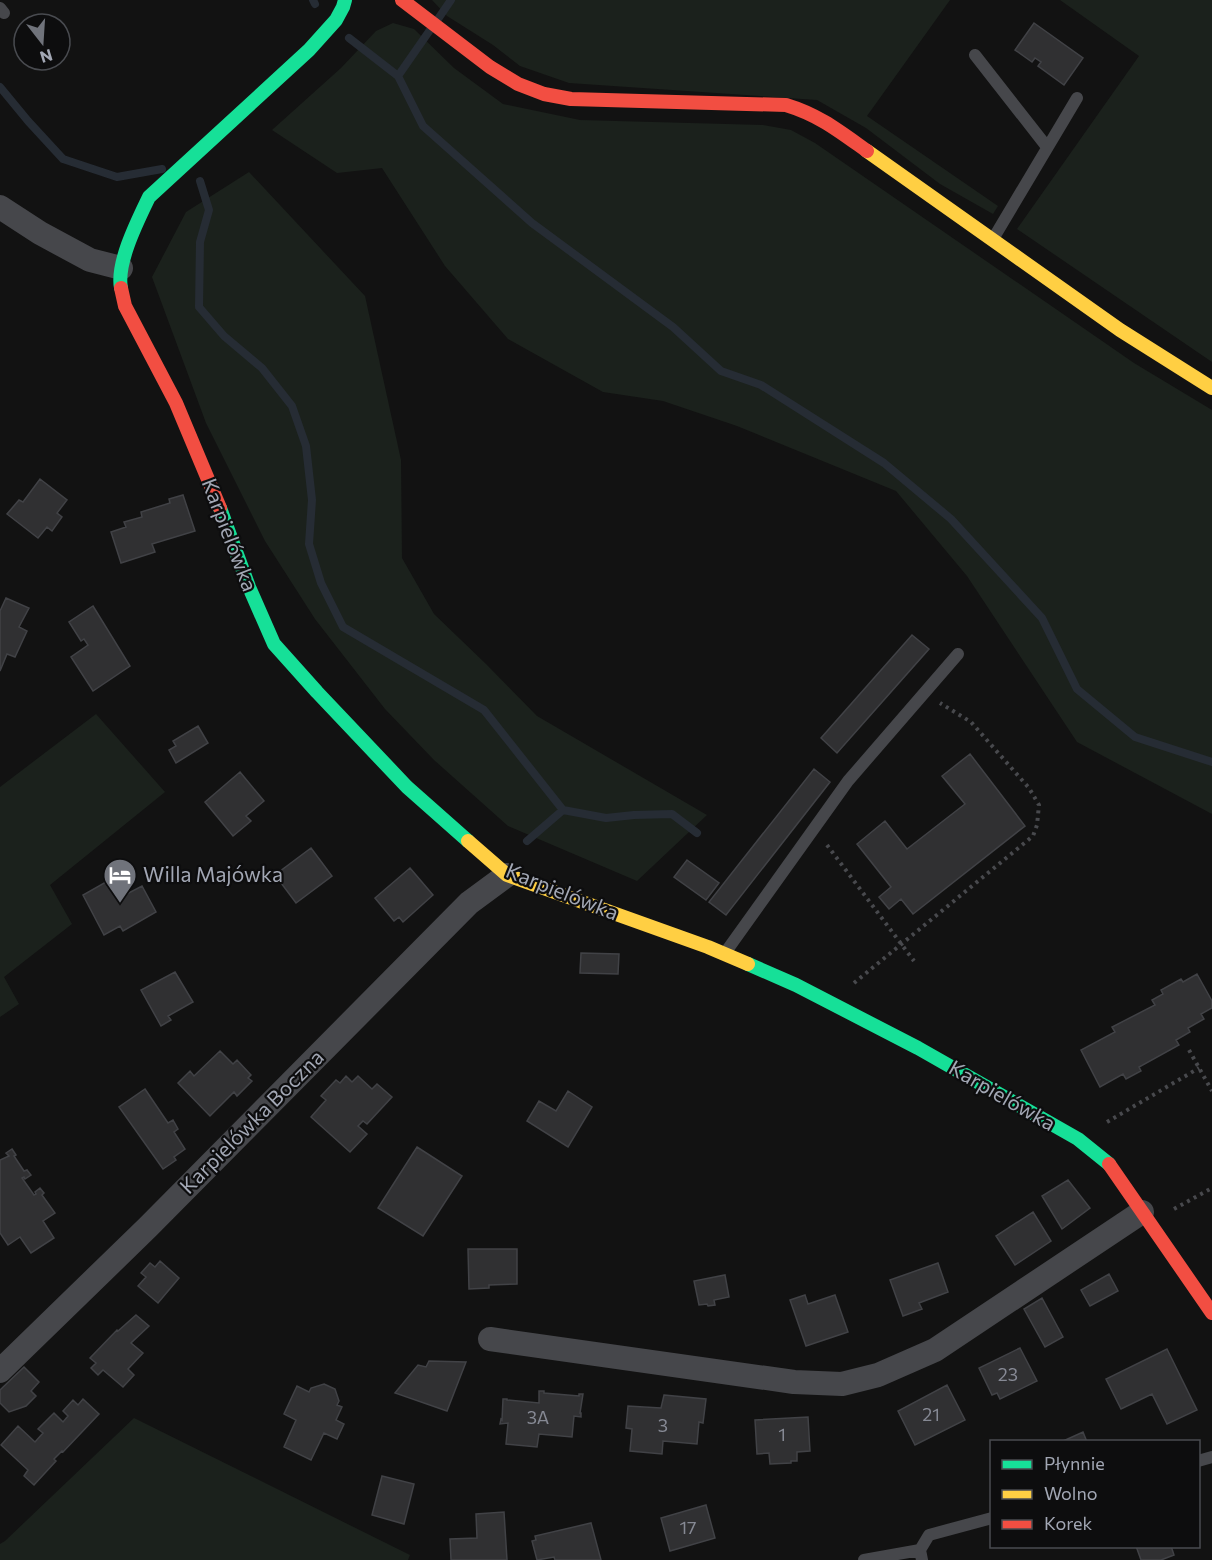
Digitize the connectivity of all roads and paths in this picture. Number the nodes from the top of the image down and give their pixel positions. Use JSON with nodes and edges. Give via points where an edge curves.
{"nodes":[{"id":1,"x":345,"y":0,"type":"edge"},
{"id":2,"x":402,"y":0,"type":"edge"},
{"id":3,"x":975,"y":55,"type":"dead end"},
{"id":4,"x":1077,"y":98,"type":"dead end"},
{"id":5,"x":1047,"y":147,"type":"junction"},
{"id":6,"x":0,"y":207,"type":"edge"},
{"id":7,"x":992,"y":240,"type":"junction"},
{"id":8,"x":121,"y":268,"type":"junction"},
{"id":9,"x":1212,"y":388,"type":"edge"},
{"id":10,"x":958,"y":654,"type":"dead end"},
{"id":11,"x":924,"y":694,"type":"junction"},
{"id":12,"x":814,"y":828,"type":"junction"},
{"id":13,"x":507,"y":875,"type":"junction"},
{"id":14,"x":901,"y":944,"type":"junction"},
{"id":15,"x":725,"y":954,"type":"junction"},
{"id":16,"x":914,"y":961,"type":"dead end"},
{"id":17,"x":831,"y":1003,"type":"junction"},
{"id":18,"x":1189,"y":1050,"type":"dead end"},
{"id":19,"x":1199,"y":1068,"type":"junction"},
{"id":20,"x":1212,"y":1091,"type":"edge"},
{"id":21,"x":1078,"y":1139,"type":"junction"},
{"id":22,"x":1212,"y":1188,"type":"edge"},
{"id":23,"x":1146,"y":1217,"type":"junction"},
{"id":24,"x":1212,"y":1313,"type":"edge"},
{"id":25,"x":490,"y":1339,"type":"dead end"},
{"id":26,"x":0,"y":1371,"type":"edge"},
{"id":27,"x":990,"y":1519,"type":"edge"},
{"id":28,"x":921,"y":1555,"type":"edge"},
{"id":29,"x":864,"y":1560,"type":"edge"}],
"edges":[{"from":1,"to":8,"type":"street","name":"Karpielówka","via":[[333,23],[309,50],[149,197]]},
{"from":2,"to":7,"type":"street","via":[[490,67],[544,94],[571,99],[786,105],[802,110],[823,120]]},
{"from":3,"to":5,"type":"lane"},
{"from":4,"to":5,"type":"lane"},
{"from":5,"to":7,"type":"lane"},
{"from":6,"to":8,"type":"street","via":[[90,260]]},
{"from":7,"to":9,"type":"street","via":[[1119,330]]},
{"from":8,"to":13,"type":"street","name":"Karpielówka","via":[[125,306],[176,403],[274,644],[407,787]]},
{"from":10,"to":11,"type":"lane"},
{"from":11,"to":12,"type":"lane","via":[[848,781]]},
{"from":11,"to":14,"type":"path","via":[[971,722],[1029,788],[1039,805],[1033,836]]},
{"from":12,"to":14,"type":"path"},
{"from":12,"to":15,"type":"lane"},
{"from":13,"to":15,"type":"street","name":"Karpielówka"},
{"from":13,"to":26,"type":"street","name":"Karpielówka Boczna","via":[[469,903]]},
{"from":14,"to":16,"type":"path"},
{"from":14,"to":17,"type":"path"},
{"from":15,"to":17,"type":"street","name":"Karpielówka"},
{"from":17,"to":21,"type":"street","name":"Karpielówka"},
{"from":18,"to":19,"type":"path"},
{"from":19,"to":20,"type":"path"},
{"from":19,"to":21,"type":"path"},
{"from":21,"to":23,"type":"street","name":"Karpielówka","via":[[1110,1165]]},
{"from":22,"to":23,"type":"path"},
{"from":23,"to":24,"type":"street","name":"Karpielówka"},
{"from":23,"to":25,"type":"street","via":[[935,1350],[878,1375],[842,1384],[794,1382]]},
{"from":27,"to":28,"type":"lane","via":[[929,1535]]},
{"from":28,"to":29,"type":"lane"}]}
